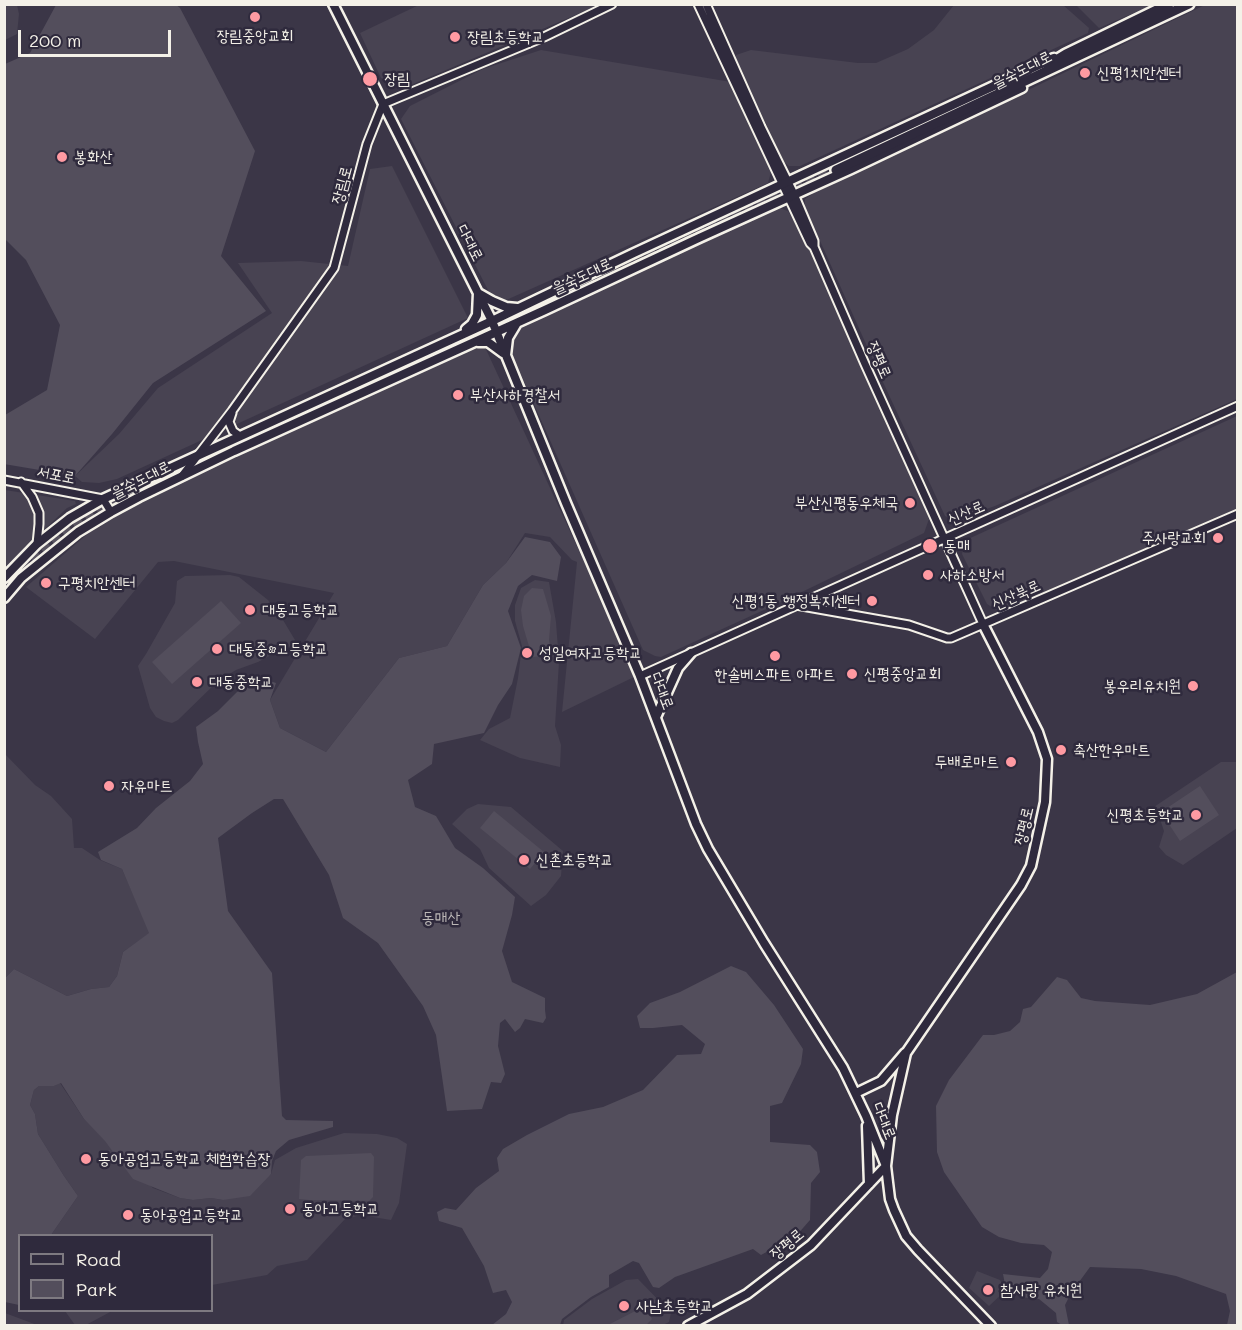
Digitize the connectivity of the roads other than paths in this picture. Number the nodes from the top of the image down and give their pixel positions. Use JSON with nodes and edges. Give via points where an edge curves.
{"nodes":[{"id":1,"x":333,"y":4,"type":"edge"},
{"id":2,"x":612,"y":4,"type":"edge"},
{"id":3,"x":698,"y":4,"type":"edge"},
{"id":4,"x":706,"y":4,"type":"edge"},
{"id":5,"x":1169,"y":4,"type":"edge"},
{"id":6,"x":1190,"y":4,"type":"edge"},
{"id":7,"x":725,"y":54,"type":"junction"},
{"id":8,"x":1067,"y":58,"type":"junction"},
{"id":9,"x":383,"y":104,"type":"junction"},
{"id":10,"x":835,"y":168,"type":"tunnel mouth"},
{"id":11,"x":785,"y":182,"type":"junction"},
{"id":12,"x":791,"y":196,"type":"junction"},
{"id":13,"x":478,"y":293,"type":"junction"},
{"id":14,"x":518,"y":308,"type":"junction"},
{"id":15,"x":492,"y":321,"type":"junction"},
{"id":16,"x":517,"y":323,"type":"junction"},
{"id":17,"x":496,"y":332,"type":"junction"},
{"id":18,"x":461,"y":335,"type":"junction"},
{"id":19,"x":474,"y":342,"type":"junction"},
{"id":20,"x":506,"y":355,"type":"junction"},
{"id":21,"x":1238,"y":406,"type":"edge"},
{"id":22,"x":232,"y":411,"type":"junction"},
{"id":23,"x":240,"y":436,"type":"junction"},
{"id":24,"x":196,"y":456,"type":"junction"},
{"id":25,"x":182,"y":476,"type":"junction"},
{"id":26,"x":4,"y":480,"type":"edge"},
{"id":27,"x":21,"y":482,"type":"junction"},
{"id":28,"x":103,"y":499,"type":"junction"},
{"id":29,"x":111,"y":512,"type":"junction"},
{"id":30,"x":1238,"y":514,"type":"edge"},
{"id":31,"x":944,"y":538,"type":"junction"},
{"id":32,"x":37,"y":544,"type":"junction"},
{"id":33,"x":4,"y":578,"type":"edge"},
{"id":34,"x":4,"y":598,"type":"edge"},
{"id":35,"x":796,"y":605,"type":"junction"},
{"id":36,"x":983,"y":624,"type":"junction"},
{"id":37,"x":691,"y":653,"type":"junction"},
{"id":38,"x":640,"y":675,"type":"junction"},
{"id":39,"x":656,"y":717,"type":"junction"},
{"id":40,"x":906,"y":1053,"type":"junction"},
{"id":41,"x":856,"y":1093,"type":"junction"},
{"id":42,"x":866,"y":1116,"type":"junction"},
{"id":43,"x":886,"y":1167,"type":"junction"},
{"id":44,"x":869,"y":1184,"type":"junction"},
{"id":45,"x":688,"y":1326,"type":"edge"},
{"id":46,"x":991,"y":1326,"type":"edge"}],
"edges":[{"from":1,"to":9,"type":"main road","name":"다대로"},
{"from":2,"to":9,"type":"street","via":[[544,37]]},
{"from":3,"to":7,"type":"street","name":"장평로"},
{"from":4,"to":7,"type":"street","name":"장평로"},
{"from":5,"to":8,"type":"highway","name":"을숙도대로"},
{"from":6,"to":8,"type":"highway","name":"을숙도대로"},
{"from":7,"to":11,"type":"street","name":"장평로"},
{"from":8,"to":10,"type":"highway"},
{"from":8,"to":11,"type":"main road","name":"을숙도대로","via":[[1048,61]]},
{"from":8,"to":12,"type":"main road","name":"을숙도대로","via":[[1053,73]]},
{"from":9,"to":13,"type":"main road","name":"다대로"},
{"from":9,"to":22,"type":"street","name":"장림로","via":[[367,144],[334,268]]},
{"from":11,"to":12,"type":"street","name":"장평로"},
{"from":11,"to":14,"type":"main road","name":"을숙도대로"},
{"from":12,"to":16,"type":"main road","name":"을숙도대로"},
{"from":12,"to":31,"type":"street","name":"장평로"},
{"from":13,"to":14,"type":"main road","via":[[492,302]]},
{"from":13,"to":15,"type":"main road","name":"다대로"},
{"from":13,"to":18,"type":"main road","via":[[477,315]]},
{"from":14,"to":15,"type":"main road","name":"을숙도대로"},
{"from":15,"to":17,"type":"main road","name":"다대로"},
{"from":15,"to":18,"type":"main road","name":"을숙도대로"},
{"from":16,"to":17,"type":"main road","name":"을숙도대로"},
{"from":16,"to":20,"type":"main road","via":[[508,338]]},
{"from":17,"to":19,"type":"main road","name":"을숙도대로"},
{"from":17,"to":20,"type":"main road","name":"다대로"},
{"from":18,"to":23,"type":"main road","name":"을숙도대로"},
{"from":19,"to":20,"type":"main road","via":[[488,342]]},
{"from":19,"to":25,"type":"main road","name":"을숙도대로"},
{"from":20,"to":38,"type":"main road","name":"다대로"},
{"from":21,"to":31,"type":"street","name":"신산로"},
{"from":22,"to":23,"type":"street","via":[[229,422]]},
{"from":22,"to":24,"type":"street","name":"장림로"},
{"from":23,"to":24,"type":"main road","name":"을숙도대로"},
{"from":24,"to":25,"type":"street","name":"장림로"},
{"from":24,"to":28,"type":"main road","name":"을숙도대로"},
{"from":25,"to":29,"type":"main road","name":"을숙도대로"},
{"from":26,"to":27,"type":"street","name":"서포로"},
{"from":27,"to":28,"type":"street","name":"서포로"},
{"from":27,"to":32,"type":"street","via":[[39,513]]},
{"from":28,"to":29,"type":"street"},
{"from":28,"to":32,"type":"main road","name":"을숙도대로"},
{"from":29,"to":34,"type":"main road","name":"을숙도대로","via":[[44,559]]},
{"from":30,"to":36,"type":"street","name":"신산북로"},
{"from":31,"to":35,"type":"street","name":"신산로"},
{"from":31,"to":36,"type":"street","name":"장평로"},
{"from":32,"to":33,"type":"main road","name":"을숙도대로"},
{"from":35,"to":36,"type":"street","name":"신산북로","via":[[909,625],[947,638]]},
{"from":35,"to":37,"type":"street","name":"신산로"},
{"from":36,"to":40,"type":"main road","name":"장평로","via":[[1038,732],[1047,759],[1045,802],[1031,866],[1021,885]]},
{"from":37,"to":38,"type":"street","name":"신산로"},
{"from":37,"to":39,"type":"main road","via":[[678,668]]},
{"from":38,"to":39,"type":"main road","name":"다대로"},
{"from":39,"to":41,"type":"main road","name":"다대로","via":[[708,849]]},
{"from":40,"to":41,"type":"main road","via":[[880,1081]]},
{"from":40,"to":43,"type":"main road","name":"장평로","via":[[892,1115]]},
{"from":41,"to":42,"type":"main road","name":"다대로"},
{"from":42,"to":43,"type":"main road","name":"다대로"},
{"from":42,"to":44,"type":"main road"},
{"from":43,"to":44,"type":"main road","name":"장평로"},
{"from":43,"to":46,"type":"main road","name":"다대로","via":[[890,1199],[906,1236]]},
{"from":44,"to":45,"type":"main road","name":"장평로","via":[[811,1245],[778,1271],[747,1294]]}]}
